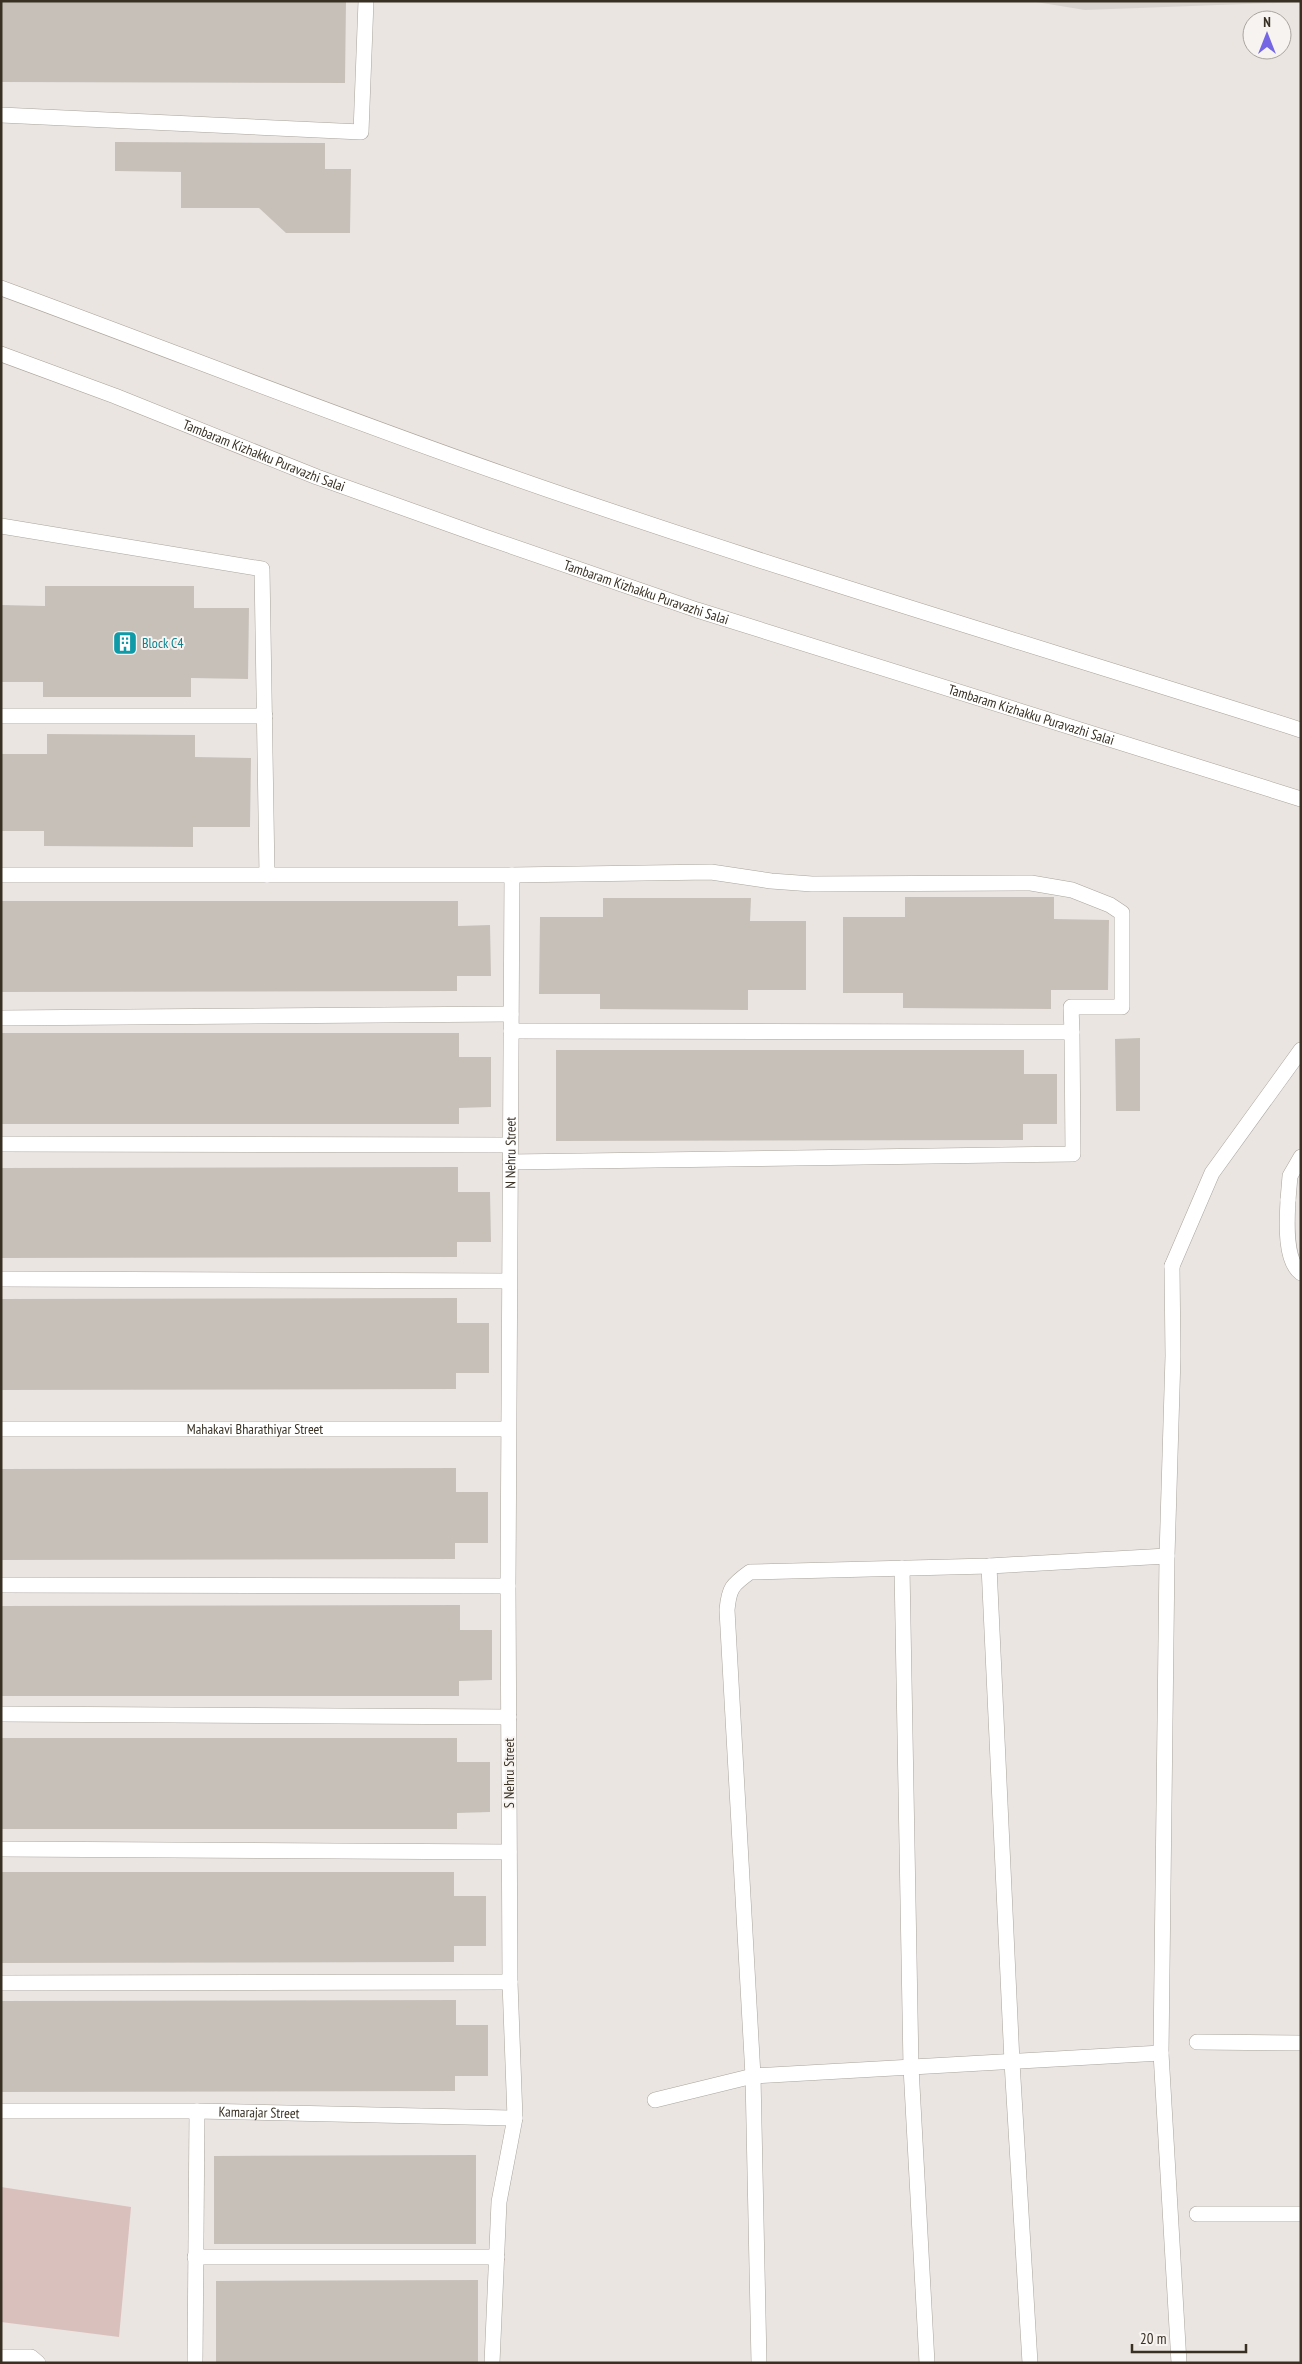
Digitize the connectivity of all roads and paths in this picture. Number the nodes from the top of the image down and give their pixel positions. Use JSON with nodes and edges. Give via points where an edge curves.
{"nodes":[{"id":1,"x":366,"y":1,"type":"edge"},
{"id":2,"x":1,"y":115,"type":"edge"},
{"id":3,"x":1,"y":288,"type":"edge"},
{"id":4,"x":1,"y":354,"type":"edge"},
{"id":5,"x":1,"y":526,"type":"edge"},
{"id":6,"x":1,"y":716,"type":"edge"},
{"id":7,"x":265,"y":716,"type":"junction"},
{"id":8,"x":1301,"y":730,"type":"edge"},
{"id":9,"x":1301,"y":799,"type":"edge"},
{"id":10,"x":1,"y":875,"type":"edge"},
{"id":11,"x":267,"y":875,"type":"junction"},
{"id":12,"x":512,"y":875,"type":"junction"},
{"id":13,"x":511,"y":1014,"type":"junction"},
{"id":14,"x":1,"y":1018,"type":"edge"},
{"id":15,"x":511,"y":1031,"type":"junction"},
{"id":16,"x":1072,"y":1032,"type":"junction"},
{"id":17,"x":1301,"y":1050,"type":"edge"},
{"id":18,"x":1,"y":1144,"type":"edge"},
{"id":19,"x":510,"y":1145,"type":"junction"},
{"id":20,"x":1301,"y":1157,"type":"edge"},
{"id":21,"x":510,"y":1162,"type":"junction"},
{"id":22,"x":1301,"y":1273,"type":"edge"},
{"id":23,"x":1,"y":1279,"type":"edge"},
{"id":24,"x":509,"y":1280,"type":"junction"},
{"id":25,"x":508,"y":1428,"type":"junction"},
{"id":26,"x":1,"y":1429,"type":"edge"},
{"id":27,"x":1167,"y":1556,"type":"junction"},
{"id":28,"x":989,"y":1566,"type":"junction"},
{"id":29,"x":902,"y":1568,"type":"junction"},
{"id":30,"x":1,"y":1585,"type":"edge"},
{"id":31,"x":508,"y":1586,"type":"junction"},
{"id":32,"x":1,"y":1714,"type":"edge"},
{"id":33,"x":509,"y":1717,"type":"junction"},
{"id":34,"x":1,"y":1850,"type":"edge"},
{"id":35,"x":509,"y":1852,"type":"junction"},
{"id":36,"x":510,"y":1982,"type":"junction"},
{"id":37,"x":1,"y":1983,"type":"edge"},
{"id":38,"x":1198,"y":2042,"type":"dead end"},
{"id":39,"x":1301,"y":2043,"type":"edge"},
{"id":40,"x":1160,"y":2053,"type":"junction"},
{"id":41,"x":1012,"y":2062,"type":"junction"},
{"id":42,"x":911,"y":2067,"type":"junction"},
{"id":43,"x":753,"y":2076,"type":"junction"},
{"id":44,"x":656,"y":2100,"type":"dead end"},
{"id":45,"x":1,"y":2111,"type":"edge"},
{"id":46,"x":197,"y":2111,"type":"junction"},
{"id":47,"x":515,"y":2118,"type":"junction"},
{"id":48,"x":1197,"y":2214,"type":"dead end"},
{"id":49,"x":1301,"y":2214,"type":"edge"},
{"id":50,"x":195,"y":2258,"type":"junction"},
{"id":51,"x":497,"y":2258,"type":"junction"},
{"id":52,"x":1,"y":2357,"type":"edge"},
{"id":53,"x":38,"y":2363,"type":"edge"},
{"id":54,"x":195,"y":2363,"type":"edge"},
{"id":55,"x":492,"y":2363,"type":"edge"},
{"id":56,"x":758,"y":2363,"type":"edge"},
{"id":57,"x":927,"y":2363,"type":"edge"},
{"id":58,"x":1030,"y":2363,"type":"edge"},
{"id":59,"x":1179,"y":2363,"type":"edge"}],
"edges":[{"from":1,"to":2,"type":"street","via":[[361,132]]},
{"from":3,"to":8,"type":"street","via":[[343,418],[518,480]]},
{"from":4,"to":9,"type":"street","name":"Tambaram Kizhakku Puravazhi Salai","via":[[317,477],[566,565],[715,616]]},
{"from":5,"to":7,"type":"street","via":[[262,570]]},
{"from":6,"to":7,"type":"street"},
{"from":7,"to":11,"type":"street"},
{"from":10,"to":11,"type":"street"},
{"from":11,"to":12,"type":"street"},
{"from":12,"to":13,"type":"street","name":"N Nehru Street"},
{"from":12,"to":16,"type":"street","via":[[711,872],[812,884],[1031,883],[1072,890],[1122,913],[1122,1006],[1071,1007]]},
{"from":13,"to":14,"type":"street"},
{"from":13,"to":15,"type":"street","name":"N Nehru Street"},
{"from":15,"to":16,"type":"street"},
{"from":15,"to":19,"type":"street","name":"N Nehru Street"},
{"from":16,"to":21,"type":"street","via":[[1073,1154]]},
{"from":17,"to":27,"type":"street","via":[[1212,1173],[1172,1266],[1173,1356]]},
{"from":18,"to":19,"type":"street"},
{"from":19,"to":21,"type":"street","name":"N Nehru Street"},
{"from":20,"to":22,"type":"street","via":[[1290,1176],[1288,1200],[1288,1249],[1295,1269]]},
{"from":21,"to":24,"type":"street","name":"N Nehru Street"},
{"from":23,"to":24,"type":"street"},
{"from":24,"to":25,"type":"street","name":"N Nehru Street"},
{"from":25,"to":26,"type":"street","name":"Mahakavi Bharathiyar Street"},
{"from":25,"to":31,"type":"street","name":"S Nehru Street"},
{"from":27,"to":28,"type":"street"},
{"from":27,"to":40,"type":"street"},
{"from":28,"to":29,"type":"street"},
{"from":28,"to":41,"type":"street"},
{"from":29,"to":42,"type":"street"},
{"from":29,"to":43,"type":"street","via":[[750,1572],[729,1591],[727,1610]]},
{"from":30,"to":31,"type":"street"},
{"from":31,"to":33,"type":"street","name":"S Nehru Street"},
{"from":32,"to":33,"type":"street"},
{"from":33,"to":35,"type":"street","name":"S Nehru Street"},
{"from":34,"to":35,"type":"street"},
{"from":35,"to":36,"type":"street","name":"S Nehru Street"},
{"from":36,"to":37,"type":"street"},
{"from":36,"to":47,"type":"street","name":"S Nehru Street"},
{"from":38,"to":39,"type":"street"},
{"from":40,"to":41,"type":"street"},
{"from":40,"to":59,"type":"street"},
{"from":41,"to":42,"type":"street"},
{"from":41,"to":58,"type":"street"},
{"from":42,"to":43,"type":"street"},
{"from":42,"to":57,"type":"street"},
{"from":43,"to":44,"type":"street"},
{"from":43,"to":56,"type":"street"},
{"from":45,"to":46,"type":"street","name":"Kamarajar Street"},
{"from":46,"to":47,"type":"street","name":"Kamarajar Street"},
{"from":46,"to":50,"type":"street"},
{"from":47,"to":51,"type":"street","name":"S Nehru Street","via":[[499,2202]]},
{"from":48,"to":49,"type":"street"},
{"from":50,"to":51,"type":"street"},
{"from":50,"to":54,"type":"street"},
{"from":51,"to":55,"type":"street","name":"S Nehru Street"},
{"from":52,"to":53,"type":"street","via":[[30,2357]]}]}
